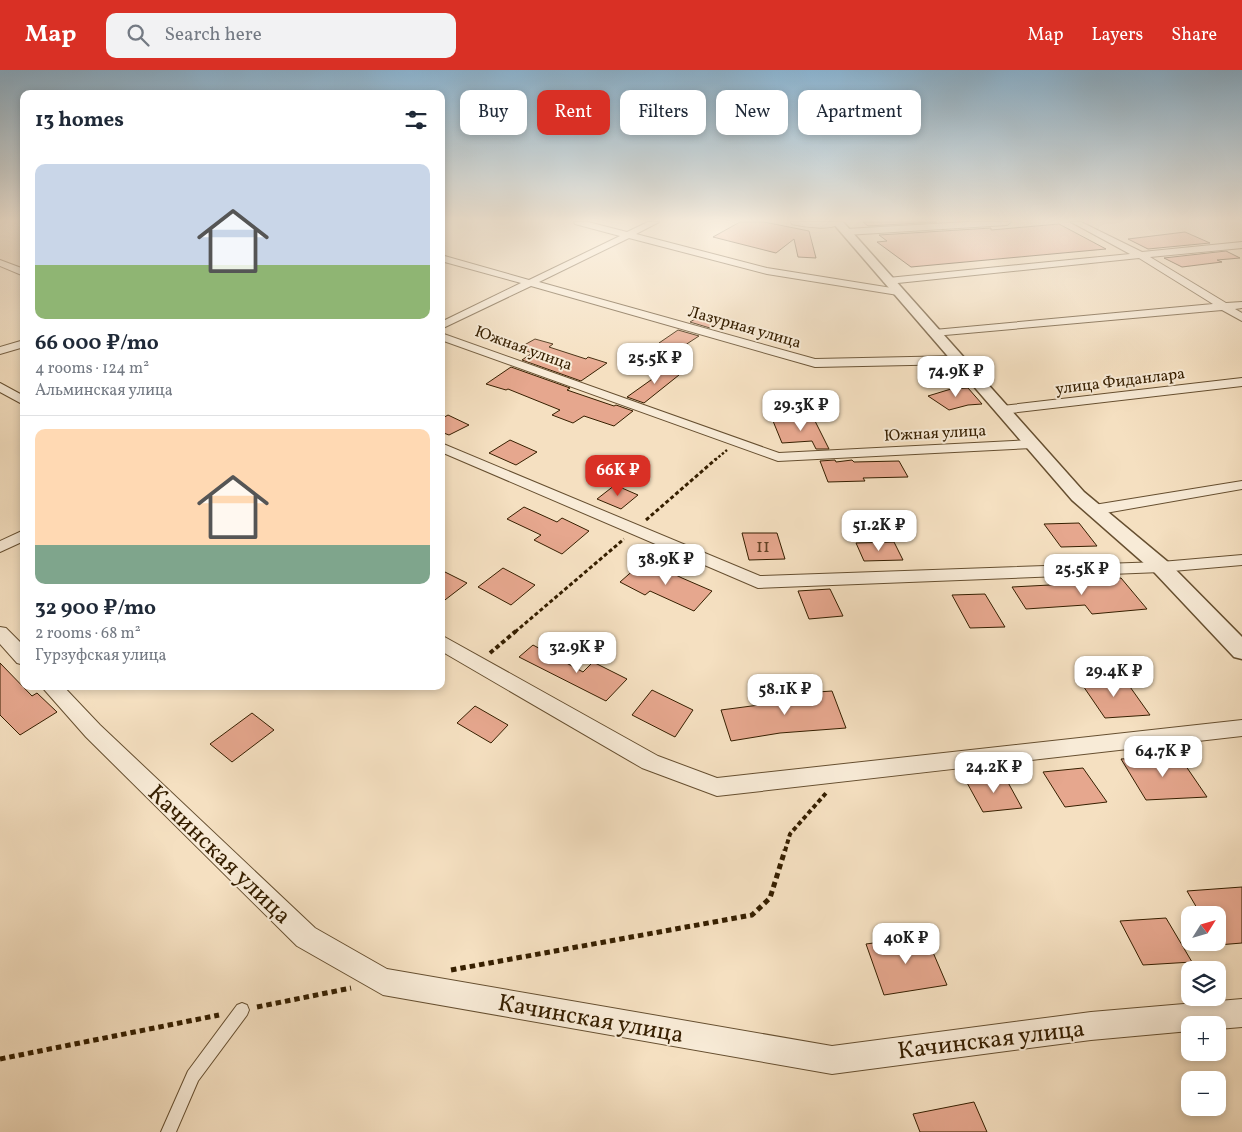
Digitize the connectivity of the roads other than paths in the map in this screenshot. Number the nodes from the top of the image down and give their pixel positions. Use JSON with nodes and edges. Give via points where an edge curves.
{"nodes":[{"id":1,"x":489,"y":272,"type":"edge"},
{"id":2,"x":553,"y":272,"type":"edge"},
{"id":3,"x":770,"y":272,"type":"edge"},
{"id":4,"x":880,"y":272,"type":"edge"},
{"id":5,"x":1017,"y":272,"type":"edge"},
{"id":6,"x":1167,"y":272,"type":"edge"},
{"id":7,"x":529,"y":283,"type":"junction"},
{"id":8,"x":893,"y":287,"type":"junction"},
{"id":9,"x":1242,"y":305,"type":"edge"},
{"id":10,"x":1225,"y":307,"type":"junction"},
{"id":11,"x":1242,"y":318,"type":"edge"},
{"id":12,"x":445,"y":324,"type":"edge"},
{"id":13,"x":934,"y":333,"type":"junction"},
{"id":14,"x":445,"y":337,"type":"edge"},
{"id":15,"x":20,"y":344,"type":"edge"},
{"id":16,"x":0,"y":351,"type":"edge"},
{"id":17,"x":958,"y":360,"type":"junction"},
{"id":18,"x":1242,"y":382,"type":"edge"},
{"id":19,"x":0,"y":387,"type":"edge"},
{"id":20,"x":20,"y":399,"type":"edge"},
{"id":21,"x":1002,"y":410,"type":"junction"},
{"id":22,"x":1032,"y":444,"type":"junction"},
{"id":23,"x":445,"y":449,"type":"edge"},
{"id":24,"x":1242,"y":485,"type":"edge"},
{"id":25,"x":1094,"y":510,"type":"junction"},
{"id":26,"x":20,"y":537,"type":"edge"},
{"id":27,"x":0,"y":547,"type":"edge"},
{"id":28,"x":1242,"y":560,"type":"edge"},
{"id":29,"x":1161,"y":567,"type":"junction"},
{"id":30,"x":0,"y":633,"type":"edge"},
{"id":31,"x":445,"y":644,"type":"edge"},
{"id":32,"x":1242,"y":651,"type":"edge"},
{"id":33,"x":20,"y":654,"type":"edge"},
{"id":34,"x":55,"y":690,"type":"edge"},
{"id":35,"x":1242,"y":728,"type":"edge"},
{"id":36,"x":242,"y":1010,"type":"road end"},
{"id":37,"x":1242,"y":1013,"type":"edge"},
{"id":38,"x":168,"y":1132,"type":"edge"}],
"edges":[{"from":1,"to":7,"type":"street","name":"Лазурная улица"},
{"from":2,"to":7,"type":"street"},
{"from":3,"to":8,"type":"street"},
{"from":4,"to":8,"type":"street"},
{"from":5,"to":8,"type":"street"},
{"from":6,"to":10,"type":"street"},
{"from":7,"to":12,"type":"street"},
{"from":7,"to":17,"type":"street","name":"Лазурная улица","via":[[815,363]]},
{"from":8,"to":13,"type":"street"},
{"from":9,"to":10,"type":"street"},
{"from":10,"to":11,"type":"street"},
{"from":10,"to":13,"type":"street"},
{"from":13,"to":17,"type":"street"},
{"from":14,"to":22,"type":"street","name":"Южная улица","via":[[778,457]]},
{"from":15,"to":16,"type":"street"},
{"from":17,"to":21,"type":"street"},
{"from":18,"to":21,"type":"street","name":"улица Фиданлара"},
{"from":19,"to":20,"type":"street"},
{"from":21,"to":22,"type":"street"},
{"from":22,"to":25,"type":"street"},
{"from":23,"to":29,"type":"street","via":[[758,582]]},
{"from":24,"to":25,"type":"street"},
{"from":25,"to":29,"type":"street"},
{"from":26,"to":27,"type":"street"},
{"from":28,"to":29,"type":"street"},
{"from":29,"to":32,"type":"street"},
{"from":30,"to":33,"type":"street"},
{"from":31,"to":35,"type":"street","via":[[650,762],[717,787]]},
{"from":34,"to":37,"type":"street","name":"Качинская улица","via":[[306,937],[383,982],[832,1060],[1091,1026]]},
{"from":36,"to":38,"type":"lane","via":[[193,1076]]}]}
